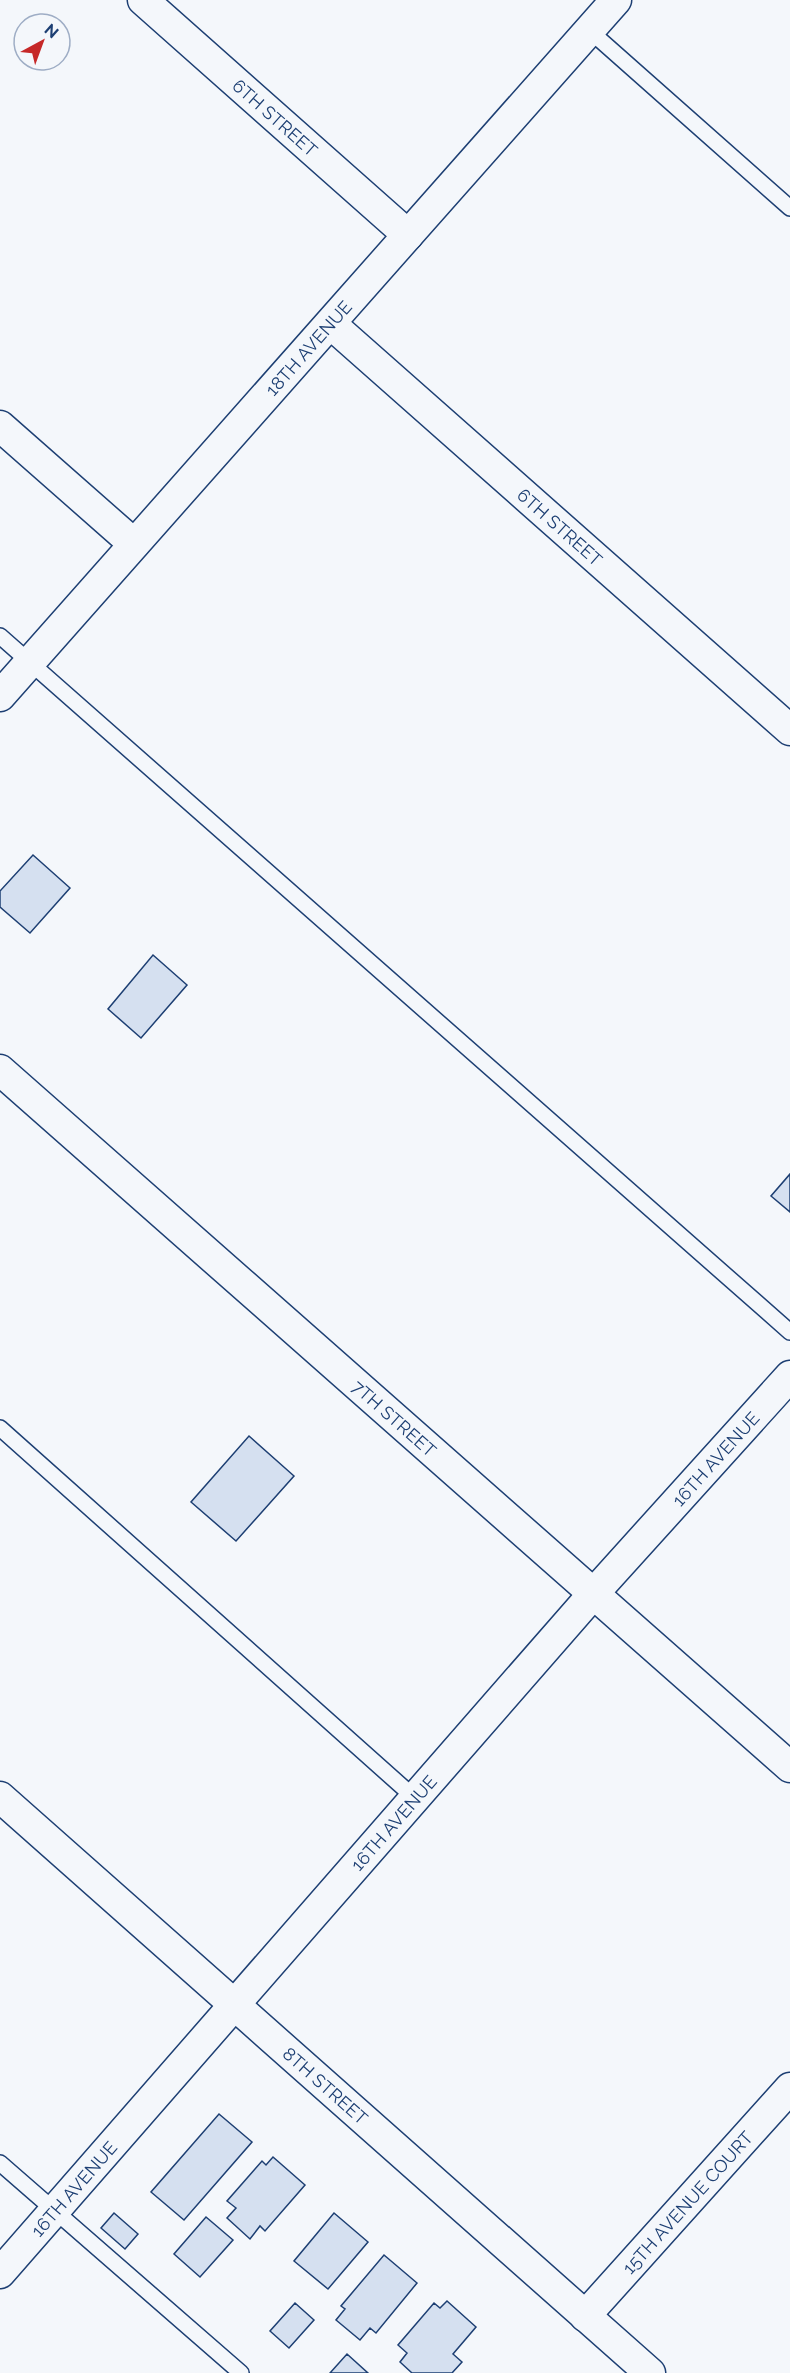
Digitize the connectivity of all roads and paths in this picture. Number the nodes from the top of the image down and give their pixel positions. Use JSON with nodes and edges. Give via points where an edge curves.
{"nodes":[{"id":1,"x":143,"y":0,"type":"edge"},
{"id":2,"x":616,"y":0,"type":"edge"},
{"id":3,"x":589,"y":30,"type":"junction"},
{"id":4,"x":790,"y":208,"type":"edge"},
{"id":5,"x":408,"y":234,"type":"junction"},
{"id":6,"x":331,"y":324,"type":"junction"},
{"id":7,"x":0,"y":426,"type":"edge"},
{"id":8,"x":134,"y":544,"type":"junction"},
{"id":9,"x":0,"y":636,"type":"edge"},
{"id":10,"x":30,"y":662,"type":"junction"},
{"id":11,"x":0,"y":696,"type":"edge"},
{"id":12,"x":790,"y":730,"type":"edge"},
{"id":13,"x":0,"y":1070,"type":"edge"},
{"id":14,"x":790,"y":1332,"type":"edge"},
{"id":15,"x":790,"y":1376,"type":"edge"},
{"id":16,"x":0,"y":1428,"type":"edge"},
{"id":17,"x":594,"y":1593,"type":"junction"},
{"id":18,"x":790,"y":1767,"type":"edge"},
{"id":19,"x":0,"y":1797,"type":"edge"},
{"id":20,"x":416,"y":1799,"type":"junction"},
{"id":21,"x":233,"y":2004,"type":"junction"},
{"id":22,"x":790,"y":2088,"type":"edge"},
{"id":23,"x":0,"y":2163,"type":"edge"},
{"id":24,"x":54,"y":2210,"type":"junction"},
{"id":25,"x":0,"y":2272,"type":"edge"},
{"id":26,"x":585,"y":2316,"type":"junction"},
{"id":27,"x":242,"y":2373,"type":"edge"},
{"id":28,"x":650,"y":2373,"type":"edge"}],
"edges":[{"from":1,"to":5,"type":"street","name":"6TH STREET"},
{"from":2,"to":3,"type":"street","name":"18TH AVENUE"},
{"from":3,"to":4,"type":"lane"},
{"from":3,"to":5,"type":"street","name":"18TH AVENUE"},
{"from":5,"to":6,"type":"street","name":"18TH AVENUE"},
{"from":6,"to":8,"type":"street","name":"18TH AVENUE"},
{"from":6,"to":12,"type":"street","name":"6TH STREET"},
{"from":7,"to":8,"type":"street"},
{"from":8,"to":10,"type":"street","name":"18TH AVENUE"},
{"from":9,"to":10,"type":"lane"},
{"from":10,"to":11,"type":"street","name":"18TH AVENUE"},
{"from":10,"to":14,"type":"lane"},
{"from":13,"to":17,"type":"street","name":"7TH STREET"},
{"from":15,"to":17,"type":"street","name":"16TH AVENUE"},
{"from":16,"to":20,"type":"lane"},
{"from":17,"to":18,"type":"street","name":"7TH STREET"},
{"from":17,"to":20,"type":"street","name":"16TH AVENUE"},
{"from":19,"to":21,"type":"street","name":"8TH STREET"},
{"from":20,"to":21,"type":"street","name":"16TH AVENUE"},
{"from":21,"to":24,"type":"street","name":"16TH AVENUE"},
{"from":21,"to":26,"type":"street","name":"8TH STREET"},
{"from":22,"to":26,"type":"street","name":"15TH AVENUE COURT"},
{"from":23,"to":24,"type":"lane"},
{"from":24,"to":25,"type":"street","name":"16TH AVENUE"},
{"from":24,"to":27,"type":"lane"},
{"from":26,"to":28,"type":"street","name":"8TH STREET"}]}
